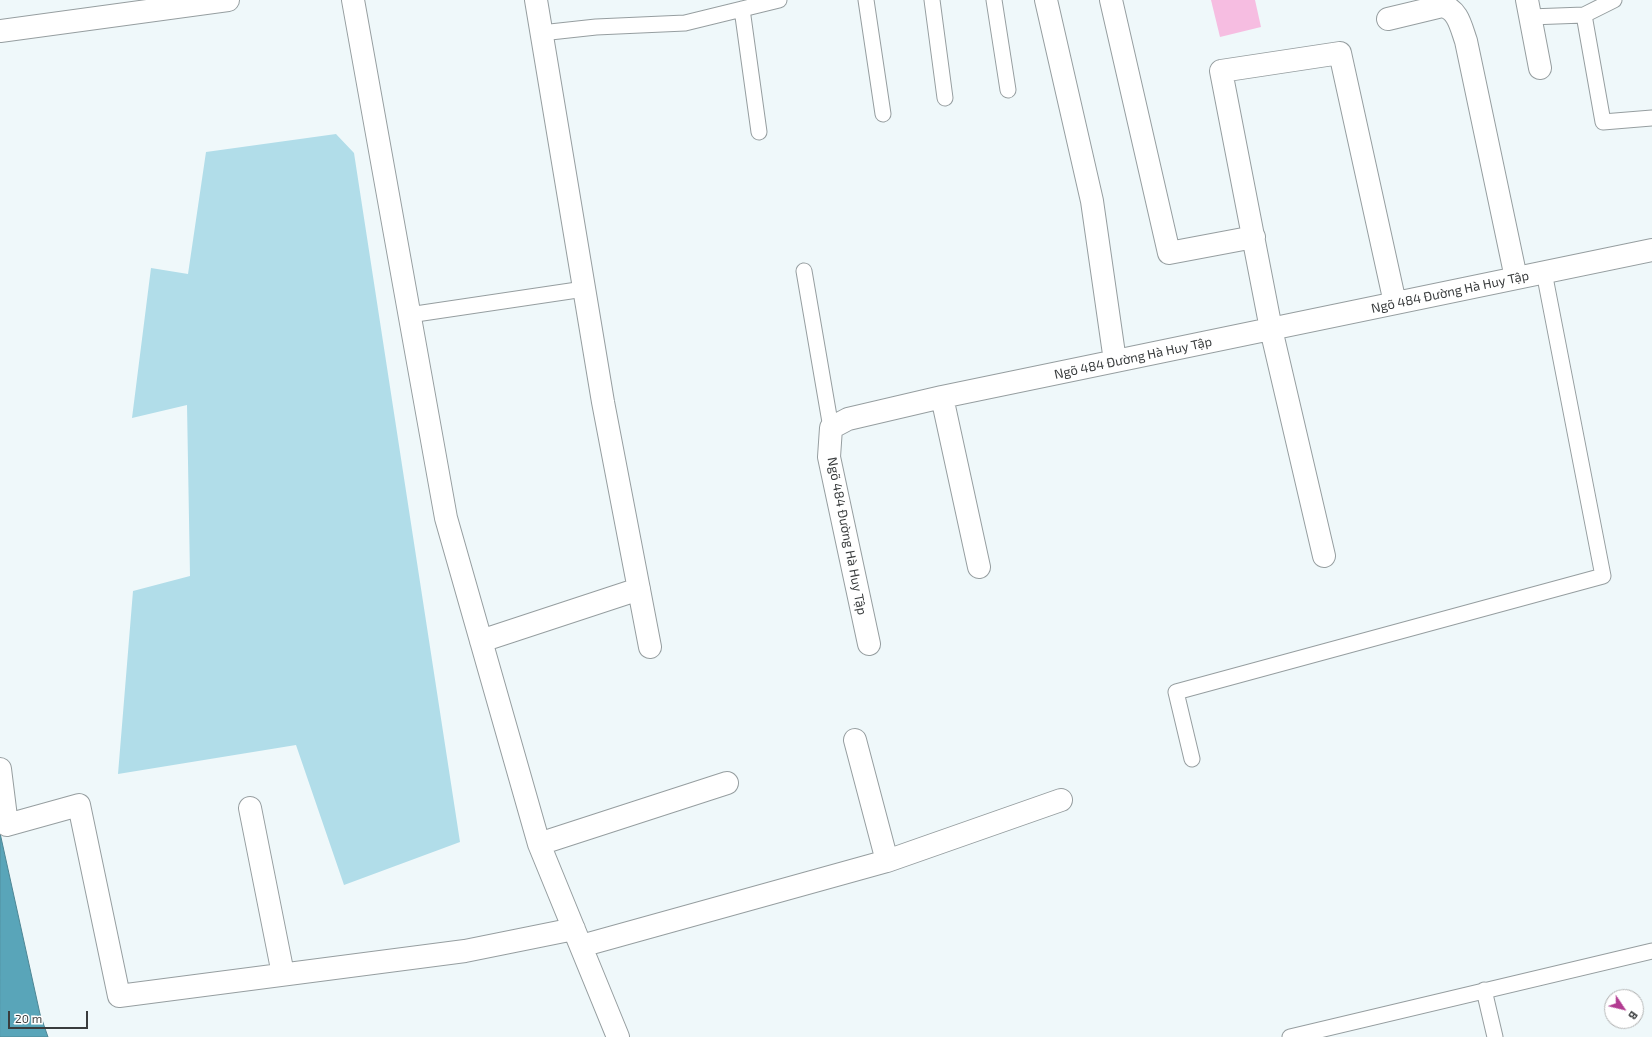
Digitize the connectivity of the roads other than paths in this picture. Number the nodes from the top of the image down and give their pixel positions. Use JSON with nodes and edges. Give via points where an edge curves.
{"nodes":[{"id":1,"x":228,"y":0,"type":"edge"},
{"id":2,"x":353,"y":0,"type":"edge"},
{"id":3,"x":536,"y":0,"type":"edge"},
{"id":4,"x":779,"y":0,"type":"edge"},
{"id":5,"x":866,"y":0,"type":"edge"},
{"id":6,"x":932,"y":0,"type":"edge"},
{"id":7,"x":994,"y":0,"type":"edge"},
{"id":8,"x":1046,"y":0,"type":"edge"},
{"id":9,"x":1111,"y":0,"type":"edge"},
{"id":10,"x":1614,"y":0,"type":"edge"},
{"id":11,"x":1528,"y":8,"type":"edge"},
{"id":12,"x":742,"y":9,"type":"junction"},
{"id":13,"x":1584,"y":15,"type":"junction"},
{"id":14,"x":1388,"y":19,"type":"dead end"},
{"id":15,"x":0,"y":31,"type":"edge"},
{"id":16,"x":542,"y":33,"type":"junction"},
{"id":17,"x":1540,"y":68,"type":"dead end"},
{"id":18,"x":1008,"y":90,"type":"dead end"},
{"id":19,"x":945,"y":98,"type":"dead end"},
{"id":20,"x":884,"y":114,"type":"dead end"},
{"id":21,"x":1652,"y":118,"type":"edge"},
{"id":22,"x":759,"y":132,"type":"dead end"},
{"id":23,"x":1254,"y":238,"type":"junction"},
{"id":24,"x":1652,"y":250,"type":"edge"},
{"id":25,"x":804,"y":271,"type":"dead end"},
{"id":26,"x":1544,"y":272,"type":"junction"},
{"id":27,"x":1516,"y":278,"type":"junction"},
{"id":28,"x":584,"y":289,"type":"junction"},
{"id":29,"x":1396,"y":303,"type":"junction"},
{"id":30,"x":410,"y":315,"type":"junction"},
{"id":31,"x":1271,"y":329,"type":"junction"},
{"id":32,"x":1116,"y":361,"type":"junction"},
{"id":33,"x":942,"y":397,"type":"junction"},
{"id":34,"x":831,"y":428,"type":"junction"},
{"id":35,"x":1324,"y":556,"type":"dead end"},
{"id":36,"x":979,"y":567,"type":"dead end"},
{"id":37,"x":639,"y":589,"type":"junction"},
{"id":38,"x":481,"y":641,"type":"junction"},
{"id":39,"x":869,"y":644,"type":"dead end"},
{"id":40,"x":650,"y":647,"type":"dead end"},
{"id":41,"x":855,"y":740,"type":"dead end"},
{"id":42,"x":1192,"y":758,"type":"dead end"},
{"id":43,"x":0,"y":769,"type":"edge"},
{"id":44,"x":727,"y":783,"type":"dead end"},
{"id":45,"x":1061,"y":800,"type":"dead end"},
{"id":46,"x":250,"y":808,"type":"dead end"},
{"id":47,"x":539,"y":844,"type":"junction"},
{"id":48,"x":887,"y":861,"type":"junction"},
{"id":49,"x":577,"y":937,"type":"junction"},
{"id":50,"x":1652,"y":951,"type":"edge"},
{"id":51,"x":283,"y":974,"type":"junction"},
{"id":52,"x":1484,"y":990,"type":"junction"},
{"id":53,"x":618,"y":1037,"type":"edge"},
{"id":54,"x":1290,"y":1037,"type":"edge"},
{"id":55,"x":1495,"y":1037,"type":"edge"}],
"edges":[{"from":1,"to":15,"type":"street"},
{"from":2,"to":30,"type":"street"},
{"from":3,"to":16,"type":"street"},
{"from":4,"to":12,"type":"lane"},
{"from":5,"to":20,"type":"lane"},
{"from":6,"to":19,"type":"lane"},
{"from":7,"to":18,"type":"lane"},
{"from":8,"to":32,"type":"street","via":[[1092,201]]},
{"from":9,"to":23,"type":"street","via":[[1169,253]]},
{"from":10,"to":13,"type":"lane"},
{"from":11,"to":13,"type":"lane"},
{"from":11,"to":17,"type":"street"},
{"from":12,"to":16,"type":"lane","via":[[685,23],[604,26]]},
{"from":12,"to":22,"type":"lane"},
{"from":13,"to":21,"type":"lane","via":[[1603,122]]},
{"from":14,"to":27,"type":"street","via":[[1442,6],[1455,13],[1466,41]]},
{"from":16,"to":28,"type":"street"},
{"from":23,"to":29,"type":"street","via":[[1221,71],[1340,53]]},
{"from":23,"to":31,"type":"street"},
{"from":24,"to":26,"type":"street","name":"Ngõ 484 Đường Hà Huy Tập"},
{"from":25,"to":34,"type":"lane"},
{"from":26,"to":27,"type":"street","name":"Ngõ 484 Đường Hà Huy Tập"},
{"from":26,"to":42,"type":"lane","via":[[1603,576],[1176,692]]},
{"from":27,"to":29,"type":"street","name":"Ngõ 484 Đường Hà Huy Tập"},
{"from":28,"to":30,"type":"lane"},
{"from":28,"to":37,"type":"street"},
{"from":29,"to":31,"type":"street","name":"Ngõ 484 Đường Hà Huy Tập"},
{"from":30,"to":38,"type":"street","via":[[446,518]]},
{"from":31,"to":32,"type":"street","name":"Ngõ 484 Đường Hà Huy Tập"},
{"from":31,"to":35,"type":"street"},
{"from":32,"to":33,"type":"street","name":"Ngõ 484 Đường Hà Huy Tập"},
{"from":33,"to":34,"type":"street","name":"Ngõ 484 Đường Hà Huy Tập","via":[[848,419]]},
{"from":33,"to":36,"type":"street"},
{"from":34,"to":39,"type":"street","name":"Ngõ 484 Đường Hà Huy Tập","via":[[829,457]]},
{"from":37,"to":38,"type":"street"},
{"from":37,"to":40,"type":"street"},
{"from":38,"to":47,"type":"street"},
{"from":41,"to":48,"type":"street"},
{"from":43,"to":51,"type":"street","via":[[7,825],[80,806],[119,996]]},
{"from":44,"to":47,"type":"street"},
{"from":45,"to":48,"type":"street"},
{"from":46,"to":51,"type":"street"},
{"from":47,"to":49,"type":"street"},
{"from":48,"to":49,"type":"street"},
{"from":49,"to":51,"type":"street"},
{"from":49,"to":53,"type":"street"},
{"from":50,"to":52,"type":"lane"},
{"from":52,"to":54,"type":"lane"},
{"from":52,"to":55,"type":"lane"}]}
